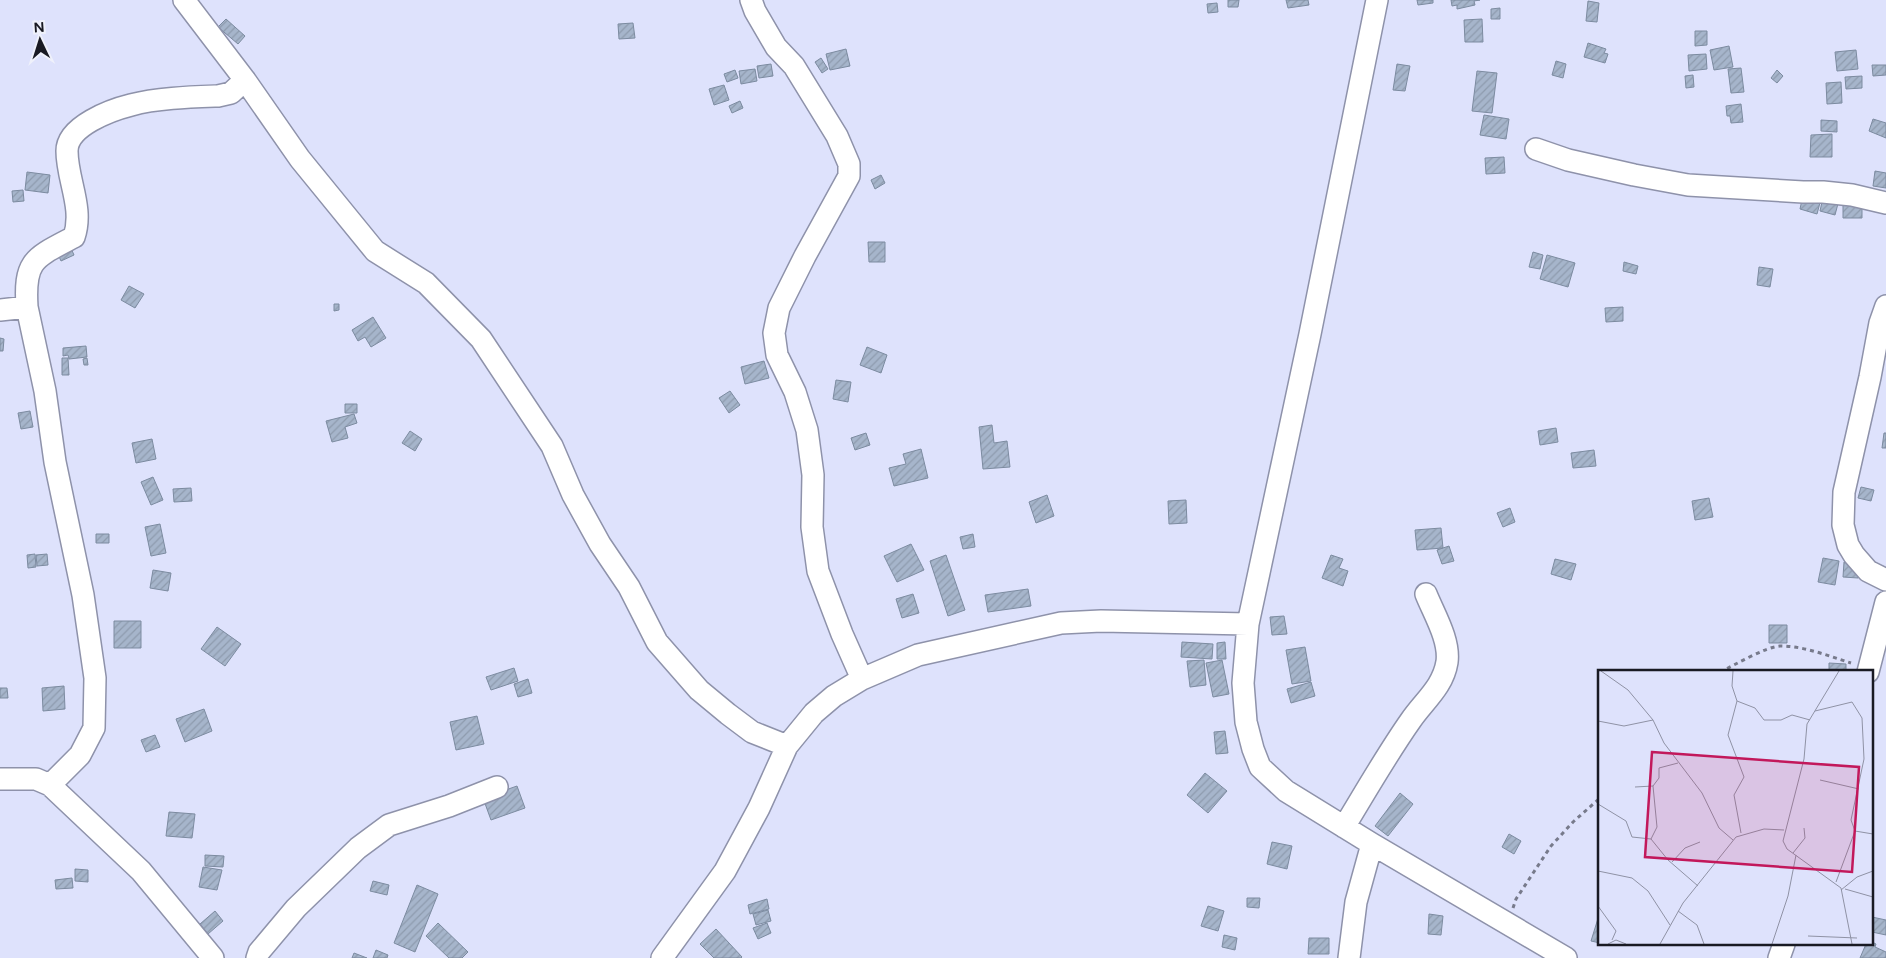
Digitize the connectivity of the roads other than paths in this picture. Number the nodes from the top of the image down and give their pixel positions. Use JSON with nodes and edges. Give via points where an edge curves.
{"nodes":[{"id":1,"x":184,"y":0,"type":"edge"},
{"id":2,"x":751,"y":0,"type":"edge"},
{"id":3,"x":1377,"y":0,"type":"edge"},
{"id":4,"x":245,"y":80,"type":"junction"},
{"id":5,"x":1536,"y":148,"type":"dead end"},
{"id":6,"x":1886,"y":203,"type":"edge"},
{"id":7,"x":1886,"y":306,"type":"edge"},
{"id":8,"x":27,"y":307,"type":"junction"},
{"id":9,"x":0,"y":310,"type":"edge"},
{"id":10,"x":1886,"y":580,"type":"edge"},
{"id":11,"x":1426,"y":594,"type":"dead end"},
{"id":12,"x":1886,"y":602,"type":"edge"},
{"id":13,"x":1248,"y":624,"type":"junction"},
{"id":14,"x":1869,"y":670,"type":"edge"},
{"id":15,"x":862,"y":679,"type":"junction"},
{"id":16,"x":787,"y":746,"type":"junction"},
{"id":17,"x":0,"y":779,"type":"edge"},
{"id":18,"x":50,"y":785,"type":"junction"},
{"id":19,"x":497,"y":787,"type":"dead end"},
{"id":20,"x":1344,"y":827,"type":"junction"},
{"id":21,"x":1372,"y":844,"type":"junction"},
{"id":22,"x":1783,"y":946,"type":"edge"},
{"id":23,"x":213,"y":958,"type":"edge"},
{"id":24,"x":257,"y":958,"type":"edge"},
{"id":25,"x":662,"y":958,"type":"edge"},
{"id":26,"x":1349,"y":958,"type":"edge"},
{"id":27,"x":1566,"y":958,"type":"edge"},
{"id":28,"x":1779,"y":958,"type":"edge"}],
"edges":[{"from":1,"to":4,"type":"street"},
{"from":2,"to":15,"type":"street","via":[[776,47],[794,66],[837,136],[849,164],[850,176],[779,308],[774,333],[777,355],[795,392],[807,430],[813,475],[812,527],[818,571]]},
{"from":3,"to":13,"type":"street"},
{"from":4,"to":8,"type":"street","via":[[231,92],[218,96],[131,104],[83,124],[70,137],[67,149],[77,229],[74,237],[33,262],[28,272]]},
{"from":4,"to":16,"type":"street","via":[[300,159],[375,251],[426,282],[481,339],[552,446],[573,495],[629,587],[657,642],[699,690],[728,714],[752,732]]},
{"from":5,"to":6,"type":"street","via":[[1568,160],[1688,185],[1852,194]]},
{"from":7,"to":10,"type":"street","via":[[1844,492],[1843,525],[1854,555],[1868,571]]},
{"from":8,"to":9,"type":"street"},
{"from":8,"to":18,"type":"street","via":[[83,595],[95,678],[94,728],[80,754]]},
{"from":11,"to":20,"type":"street","via":[[1445,639],[1447,661],[1443,677],[1412,718]]},
{"from":12,"to":14,"type":"street"},
{"from":13,"to":15,"type":"street","via":[[1061,623],[918,655]]},
{"from":13,"to":20,"type":"street","via":[[1243,683],[1246,722],[1260,767],[1286,791]]},
{"from":15,"to":16,"type":"street","via":[[814,713]]},
{"from":16,"to":25,"type":"street","via":[[725,871]]},
{"from":17,"to":18,"type":"street","via":[[36,780]]},
{"from":18,"to":23,"type":"street","via":[[141,871]]},
{"from":19,"to":24,"type":"street","via":[[389,825],[358,848],[296,908]]},
{"from":20,"to":21,"type":"street"},
{"from":21,"to":26,"type":"street","via":[[1356,902]]},
{"from":21,"to":27,"type":"street"},
{"from":22,"to":28,"type":"street"}]}
